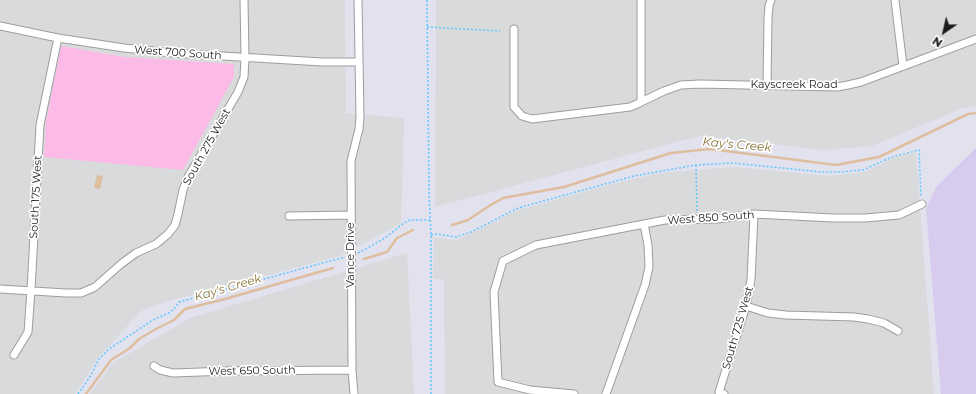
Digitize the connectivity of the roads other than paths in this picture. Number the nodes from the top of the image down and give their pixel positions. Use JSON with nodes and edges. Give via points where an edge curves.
{"nodes":[{"id":1,"x":244,"y":0,"type":"edge"},
{"id":2,"x":358,"y":0,"type":"edge"},
{"id":3,"x":641,"y":0,"type":"edge"},
{"id":4,"x":771,"y":0,"type":"edge"},
{"id":5,"x":895,"y":0,"type":"edge"},
{"id":6,"x":0,"y":26,"type":"edge"},
{"id":7,"x":514,"y":29,"type":"dead end"},
{"id":8,"x":58,"y":38,"type":"junction"},
{"id":9,"x":976,"y":39,"type":"edge"},
{"id":10,"x":245,"y":58,"type":"junction"},
{"id":11,"x":359,"y":62,"type":"junction"},
{"id":12,"x":903,"y":66,"type":"junction"},
{"id":13,"x":767,"y":85,"type":"junction"},
{"id":14,"x":641,"y":102,"type":"junction"},
{"id":15,"x":922,"y":204,"type":"road end"},
{"id":16,"x":754,"y":214,"type":"junction"},
{"id":17,"x":351,"y":215,"type":"junction"},
{"id":18,"x":289,"y":216,"type":"dead end"},
{"id":19,"x":644,"y":224,"type":"junction"},
{"id":20,"x":0,"y":289,"type":"edge"},
{"id":21,"x":31,"y":290,"type":"junction"},
{"id":22,"x":746,"y":306,"type":"junction"},
{"id":23,"x":898,"y":331,"type":"dead end"},
{"id":24,"x":14,"y":355,"type":"dead end"},
{"id":25,"x":154,"y":366,"type":"dead end"},
{"id":26,"x":352,"y":370,"type":"junction"},
{"id":27,"x":722,"y":393,"type":"edge"},
{"id":28,"x":354,"y":394,"type":"edge"},
{"id":29,"x":574,"y":394,"type":"edge"},
{"id":30,"x":606,"y":394,"type":"edge"}],
"edges":[{"from":1,"to":10,"type":"street","name":"South 275 West"},
{"from":2,"to":11,"type":"street","name":"Vance Drive"},
{"from":3,"to":14,"type":"street"},
{"from":4,"to":13,"type":"street","via":[[768,18]]},
{"from":5,"to":12,"type":"street"},
{"from":6,"to":8,"type":"street","name":"West 700 South"},
{"from":7,"to":14,"type":"street","name":"Kayscreek Road","via":[[514,107],[522,116],[532,119],[630,107]]},
{"from":8,"to":10,"type":"street","name":"West 700 South","via":[[124,48]]},
{"from":8,"to":21,"type":"street","name":"South 175 West","via":[[40,125]]},
{"from":9,"to":12,"type":"street","name":"Kayscreek Road"},
{"from":10,"to":11,"type":"street","name":"West 700 South"},
{"from":10,"to":21,"type":"street","name":"South 275 West","via":[[244,77],[238,92],[188,177],[175,225],[168,234],[156,244],[136,253],[95,287],[81,293]]},
{"from":11,"to":17,"type":"street","name":"Vance Drive","via":[[360,117],[351,161]]},
{"from":12,"to":13,"type":"street","name":"Kayscreek Road","via":[[848,85]]},
{"from":13,"to":14,"type":"street","name":"Kayscreek Road","via":[[681,86]]},
{"from":15,"to":16,"type":"street","name":"West 850 South","via":[[900,215],[865,218]]},
{"from":16,"to":19,"type":"street","name":"West 850 South","via":[[665,220]]},
{"from":16,"to":22,"type":"street","name":"South 725 West","via":[[751,280]]},
{"from":17,"to":18,"type":"street"},
{"from":17,"to":26,"type":"street","name":"Vance Drive"},
{"from":19,"to":29,"type":"street","name":"West 850 South","via":[[536,245],[503,261],[494,292],[498,382],[530,390]]},
{"from":19,"to":30,"type":"street","via":[[648,245],[648,273]]},
{"from":20,"to":21,"type":"street","name":"South 275 West"},
{"from":21,"to":24,"type":"street","name":"South 175 West","via":[[28,332]]},
{"from":22,"to":23,"type":"street","via":[[786,315],[868,319],[884,323]]},
{"from":22,"to":27,"type":"street","name":"South 725 West"},
{"from":25,"to":26,"type":"street","name":"West 650 South","via":[[173,373]]},
{"from":26,"to":28,"type":"street","name":"Vance Drive"}]}
